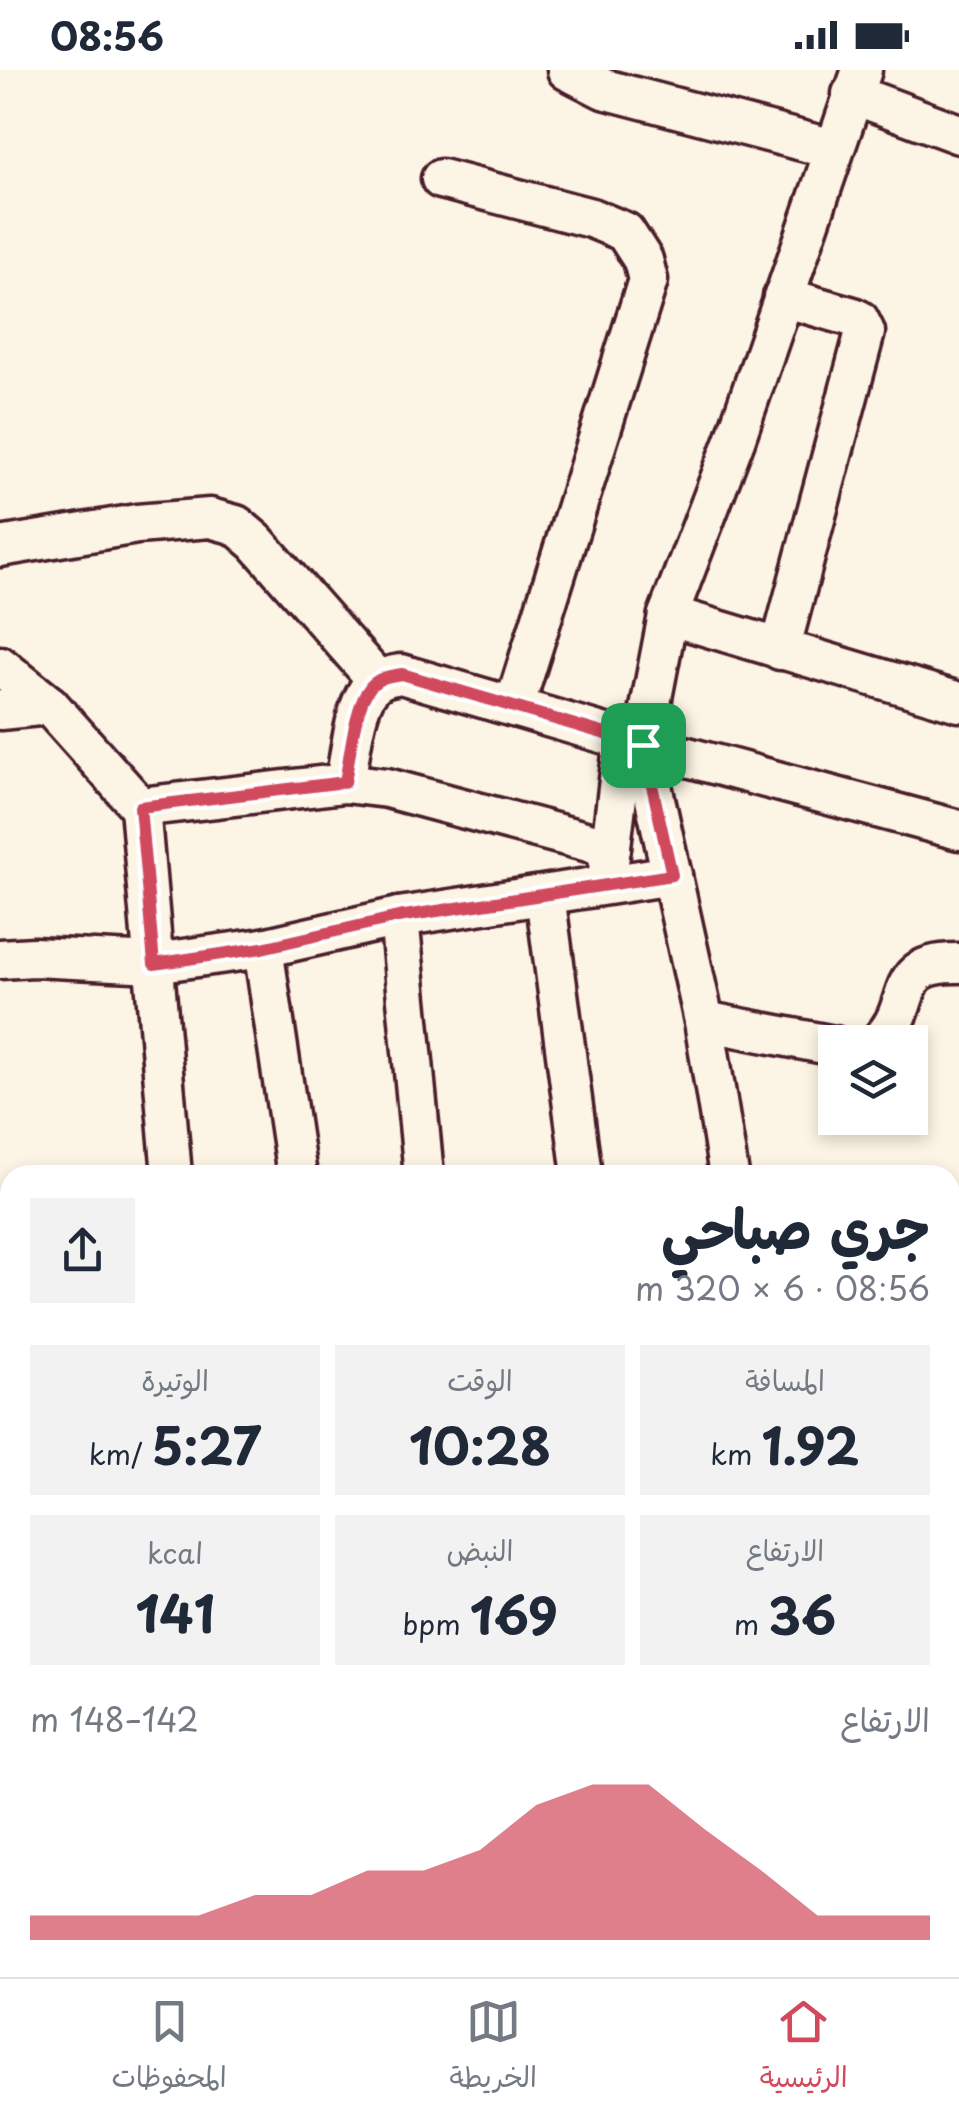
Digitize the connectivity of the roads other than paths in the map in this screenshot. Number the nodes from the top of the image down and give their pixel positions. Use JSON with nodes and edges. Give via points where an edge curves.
{"nodes":[{"id":1,"x":567,"y":70,"type":"edge"},
{"id":2,"x":857,"y":82,"type":"edge"},
{"id":3,"x":959,"y":134,"type":"edge"},
{"id":4,"x":833,"y":150,"type":"junction"},
{"id":5,"x":441,"y":179,"type":"dead end"},
{"id":6,"x":784,"y":296,"type":"junction"},
{"id":7,"x":0,"y":547,"type":"edge"},
{"id":8,"x":668,"y":615,"type":"junction"},
{"id":9,"x":780,"y":650,"type":"junction"},
{"id":10,"x":0,"y":666,"type":"edge"},
{"id":11,"x":378,"y":681,"type":"junction"},
{"id":12,"x":959,"y":702,"type":"edge"},
{"id":13,"x":49,"y":705,"type":"junction"},
{"id":14,"x":514,"y":707,"type":"junction"},
{"id":15,"x":0,"y":710,"type":"edge"},
{"id":16,"x":634,"y":742,"type":"junction"},
{"id":17,"x":345,"y":782,"type":"junction"},
{"id":18,"x":140,"y":807,"type":"junction"},
{"id":19,"x":959,"y":830,"type":"edge"},
{"id":20,"x":608,"y":866,"type":"junction"},
{"id":21,"x":672,"y":875,"type":"junction"},
{"id":22,"x":545,"y":895,"type":"junction"},
{"id":23,"x":398,"y":917,"type":"junction"},
{"id":24,"x":262,"y":948,"type":"junction"},
{"id":25,"x":0,"y":958,"type":"edge"},
{"id":26,"x":959,"y":963,"type":"edge"},
{"id":27,"x":154,"y":964,"type":"junction"},
{"id":28,"x":704,"y":1021,"type":"junction"},
{"id":29,"x":892,"y":1025,"type":"edge"},
{"id":30,"x":818,"y":1043,"type":"edge"},
{"id":31,"x":171,"y":1165,"type":"edge"},
{"id":32,"x":295,"y":1165,"type":"edge"},
{"id":33,"x":423,"y":1165,"type":"edge"},
{"id":34,"x":581,"y":1165,"type":"edge"},
{"id":35,"x":727,"y":1165,"type":"edge"}],
"edges":[{"from":1,"to":4,"type":"street","via":[[604,89]]},
{"from":2,"to":3,"type":"street"},
{"from":2,"to":4,"type":"street"},
{"from":4,"to":6,"type":"street"},
{"from":5,"to":14,"type":"street","via":[[625,232],[648,280]]},
{"from":6,"to":8,"type":"street"},
{"from":6,"to":9,"type":"street","via":[[853,317],[865,332]]},
{"from":7,"to":11,"type":"street","via":[[137,524],[210,518],[236,526]]},
{"from":8,"to":9,"type":"street"},
{"from":8,"to":16,"type":"street"},
{"from":9,"to":12,"type":"street"},
{"from":10,"to":13,"type":"street"},
{"from":11,"to":14,"type":"street","via":[[402,674]]},
{"from":11,"to":17,"type":"street","via":[[361,705]]},
{"from":13,"to":15,"type":"street"},
{"from":13,"to":18,"type":"street"},
{"from":14,"to":16,"type":"street"},
{"from":16,"to":19,"type":"street"},
{"from":16,"to":20,"type":"street"},
{"from":16,"to":21,"type":"street"},
{"from":17,"to":18,"type":"street"},
{"from":17,"to":20,"type":"street","via":[[387,788]]},
{"from":18,"to":27,"type":"street"},
{"from":20,"to":21,"type":"street"},
{"from":20,"to":22,"type":"street"},
{"from":21,"to":28,"type":"street"},
{"from":22,"to":23,"type":"street"},
{"from":22,"to":34,"type":"street"},
{"from":23,"to":24,"type":"street"},
{"from":23,"to":33,"type":"street"},
{"from":24,"to":27,"type":"street"},
{"from":24,"to":32,"type":"street"},
{"from":25,"to":27,"type":"street"},
{"from":26,"to":29,"type":"street","via":[[927,965],[912,976]]},
{"from":27,"to":31,"type":"street"},
{"from":28,"to":30,"type":"street"},
{"from":28,"to":35,"type":"street"}]}
